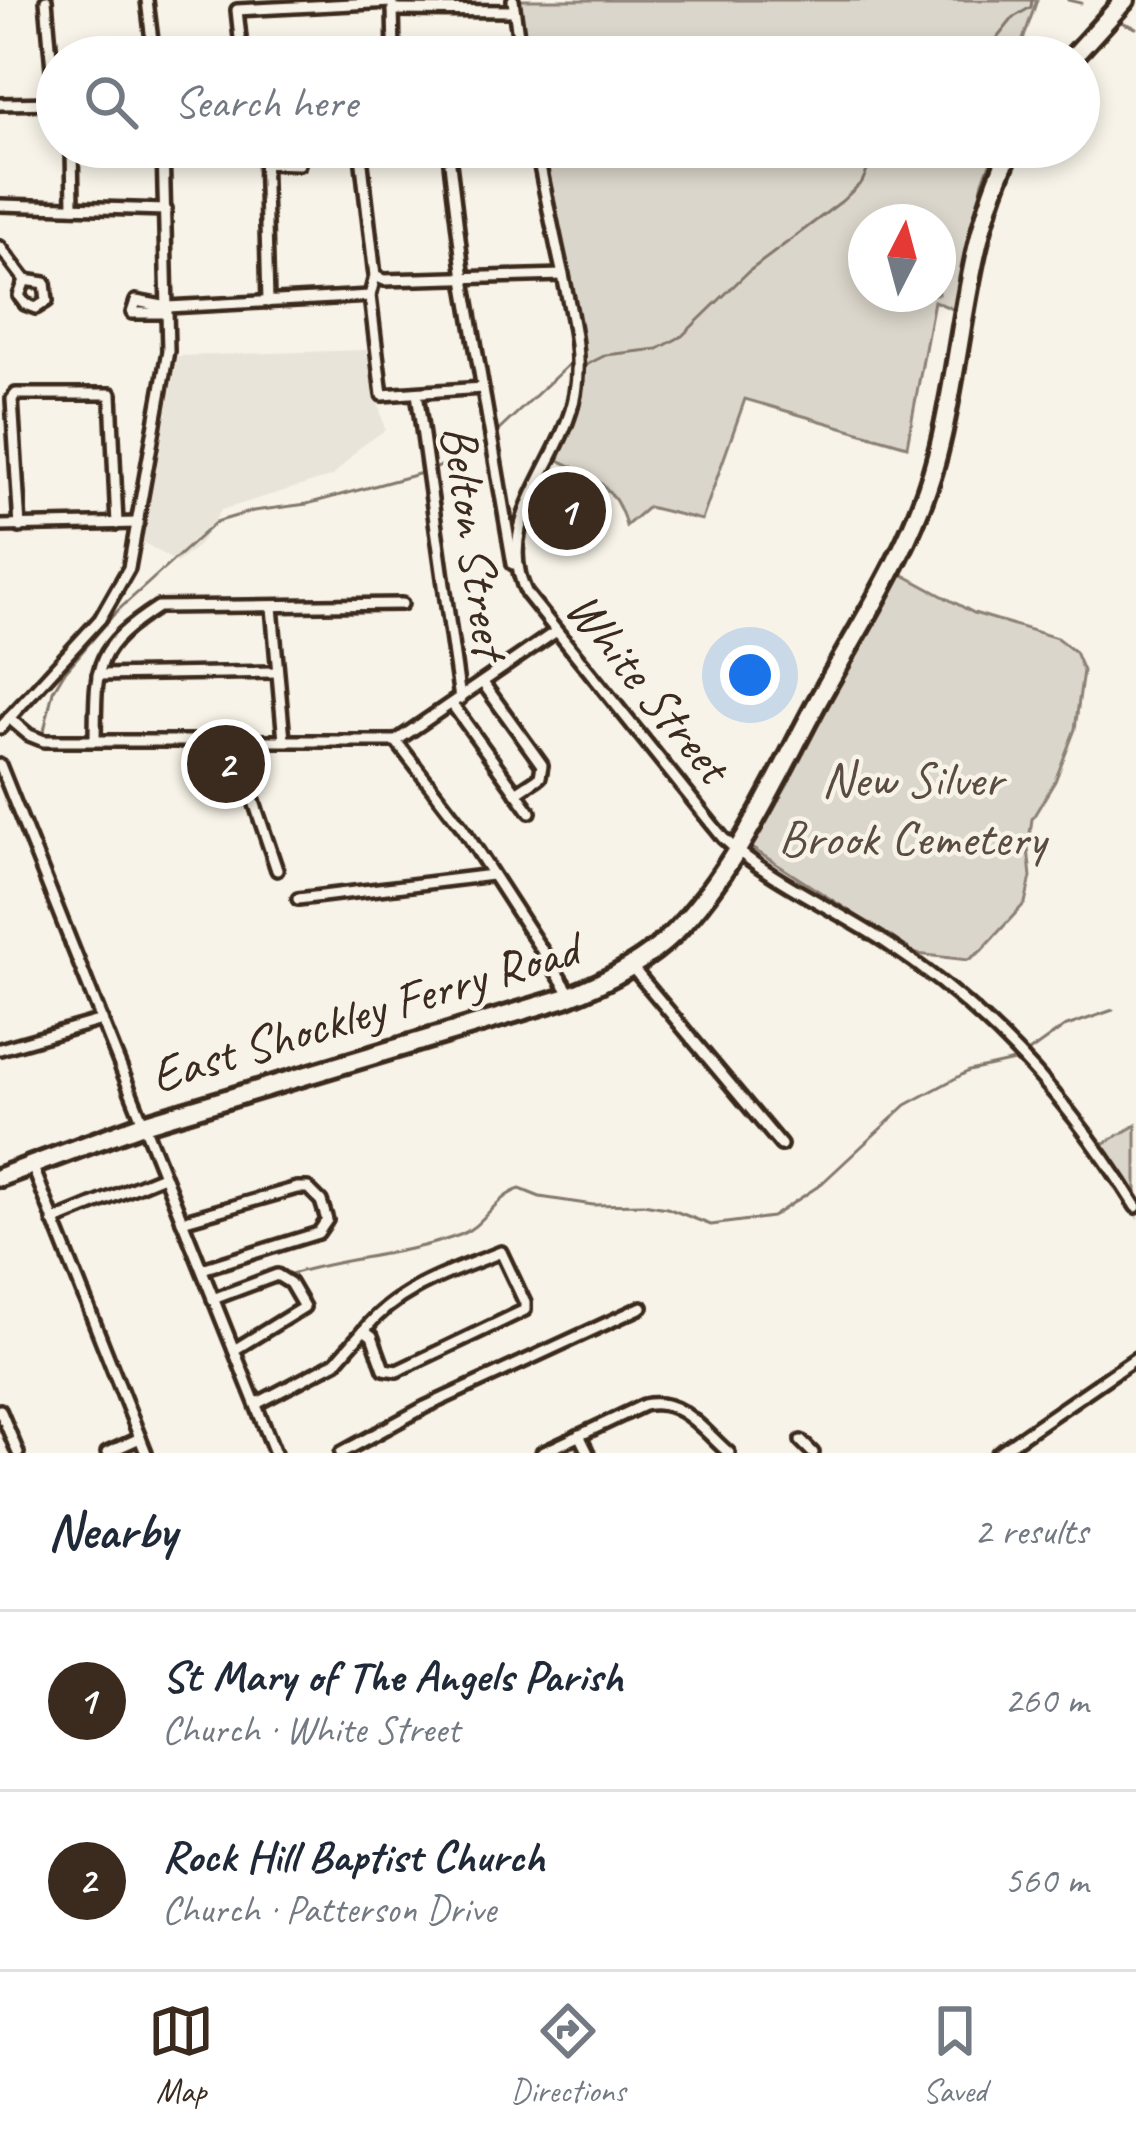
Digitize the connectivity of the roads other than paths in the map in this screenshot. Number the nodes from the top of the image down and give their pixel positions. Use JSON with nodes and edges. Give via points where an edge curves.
{"nodes":[{"id":1,"x":46,"y":0,"type":"edge"},
{"id":2,"x":146,"y":0,"type":"edge"},
{"id":3,"x":1124,"y":0,"type":"edge"},
{"id":4,"x":272,"y":3,"type":"edge"},
{"id":5,"x":393,"y":4,"type":"edge"},
{"id":6,"x":448,"y":5,"type":"edge"},
{"id":7,"x":514,"y":5,"type":"edge"},
{"id":8,"x":49,"y":36,"type":"edge"},
{"id":9,"x":151,"y":36,"type":"edge"},
{"id":10,"x":240,"y":36,"type":"edge"},
{"id":11,"x":394,"y":36,"type":"edge"},
{"id":12,"x":518,"y":36,"type":"edge"},
{"id":13,"x":1092,"y":36,"type":"edge"},
{"id":14,"x":0,"y":104,"type":"edge"},
{"id":15,"x":36,"y":104,"type":"edge"},
{"id":16,"x":73,"y":168,"type":"edge"},
{"id":17,"x":164,"y":168,"type":"edge"},
{"id":18,"x":265,"y":168,"type":"edge"},
{"id":19,"x":362,"y":168,"type":"edge"},
{"id":20,"x":451,"y":168,"type":"edge"},
{"id":21,"x":540,"y":168,"type":"edge"},
{"id":22,"x":1004,"y":168,"type":"edge"},
{"id":23,"x":0,"y":206,"type":"edge"},
{"id":24,"x":74,"y":207,"type":"junction"},
{"id":25,"x":166,"y":210,"type":"junction"},
{"id":26,"x":0,"y":248,"type":"edge"},
{"id":27,"x":562,"y":275,"type":"junction"},
{"id":28,"x":375,"y":276,"type":"junction"},
{"id":29,"x":464,"y":279,"type":"junction"},
{"id":30,"x":25,"y":280,"type":"dead end"},
{"id":31,"x":370,"y":296,"type":"junction"},
{"id":32,"x":268,"y":302,"type":"junction"},
{"id":33,"x":169,"y":307,"type":"junction"},
{"id":34,"x":482,"y":388,"type":"junction"},
{"id":35,"x":417,"y":393,"type":"junction"},
{"id":36,"x":117,"y":524,"type":"junction"},
{"id":37,"x":138,"y":524,"type":"junction"},
{"id":38,"x":0,"y":526,"type":"edge"},
{"id":39,"x":20,"y":527,"type":"junction"},
{"id":40,"x":518,"y":574,"type":"junction"},
{"id":41,"x":402,"y":604,"type":"dead end"},
{"id":42,"x":272,"y":607,"type":"junction"},
{"id":43,"x":555,"y":632,"type":"junction"},
{"id":44,"x":277,"y":672,"type":"junction"},
{"id":45,"x":98,"y":675,"type":"junction"},
{"id":46,"x":482,"y":683,"type":"junction"},
{"id":47,"x":456,"y":701,"type":"junction"},
{"id":48,"x":10,"y":718,"type":"junction"},
{"id":49,"x":0,"y":728,"type":"edge"},
{"id":50,"x":95,"y":740,"type":"junction"},
{"id":51,"x":284,"y":740,"type":"junction"},
{"id":52,"x":396,"y":741,"type":"junction"},
{"id":53,"x":234,"y":742,"type":"junction"},
{"id":54,"x":0,"y":765,"type":"edge"},
{"id":55,"x":516,"y":793,"type":"junction"},
{"id":56,"x":530,"y":812,"type":"dead end"},
{"id":57,"x":735,"y":849,"type":"junction"},
{"id":58,"x":278,"y":870,"type":"dead end"},
{"id":59,"x":492,"y":874,"type":"junction"},
{"id":60,"x":298,"y":899,"type":"dead end"},
{"id":61,"x":632,"y":966,"type":"junction"},
{"id":62,"x":571,"y":995,"type":"junction"},
{"id":63,"x":102,"y":1020,"type":"junction"},
{"id":64,"x":0,"y":1049,"type":"edge"},
{"id":65,"x":143,"y":1124,"type":"junction"},
{"id":66,"x":781,"y":1145,"type":"dead end"},
{"id":67,"x":32,"y":1165,"type":"junction"},
{"id":68,"x":163,"y":1176,"type":"junction"},
{"id":69,"x":0,"y":1177,"type":"edge"},
{"id":70,"x":1136,"y":1207,"type":"edge"},
{"id":71,"x":53,"y":1221,"type":"junction"},
{"id":72,"x":182,"y":1221,"type":"junction"},
{"id":73,"x":202,"y":1269,"type":"junction"},
{"id":74,"x":213,"y":1299,"type":"junction"},
{"id":75,"x":642,"y":1307,"type":"dead end"},
{"id":76,"x":364,"y":1330,"type":"junction"},
{"id":77,"x":234,"y":1350,"type":"junction"},
{"id":78,"x":1136,"y":1358,"type":"edge"},
{"id":79,"x":256,"y":1404,"type":"junction"},
{"id":80,"x":0,"y":1410,"type":"edge"},
{"id":81,"x":579,"y":1435,"type":"junction"},
{"id":82,"x":140,"y":1438,"type":"junction"},
{"id":83,"x":801,"y":1441,"type":"dead end"},
{"id":84,"x":18,"y":1453,"type":"edge"},
{"id":85,"x":107,"y":1453,"type":"edge"},
{"id":86,"x":146,"y":1453,"type":"edge"},
{"id":87,"x":275,"y":1453,"type":"edge"},
{"id":88,"x":341,"y":1453,"type":"edge"},
{"id":89,"x":542,"y":1453,"type":"edge"},
{"id":90,"x":588,"y":1453,"type":"edge"},
{"id":91,"x":729,"y":1453,"type":"edge"},
{"id":92,"x":813,"y":1453,"type":"edge"},
{"id":93,"x":998,"y":1453,"type":"edge"}],
"edges":[{"from":1,"to":8,"type":"street"},
{"from":2,"to":9,"type":"street"},
{"from":3,"to":13,"type":"highway"},
{"from":4,"to":5,"type":"street"},
{"from":4,"to":10,"type":"street","via":[[237,10]]},
{"from":5,"to":6,"type":"street"},
{"from":5,"to":11,"type":"street"},
{"from":6,"to":7,"type":"street"},
{"from":7,"to":12,"type":"street"},
{"from":14,"to":15,"type":"street"},
{"from":16,"to":24,"type":"street"},
{"from":17,"to":25,"type":"street"},
{"from":18,"to":32,"type":"street"},
{"from":19,"to":28,"type":"street"},
{"from":20,"to":29,"type":"street"},
{"from":21,"to":27,"type":"street","name":"White Street"},
{"from":22,"to":57,"type":"highway","name":"East Shockley Ferry Road","via":[[982,225],[941,439],[917,516]]},
{"from":23,"to":24,"type":"street"},
{"from":24,"to":25,"type":"street"},
{"from":25,"to":33,"type":"street"},
{"from":26,"to":30,"type":"street"},
{"from":27,"to":29,"type":"street"},
{"from":27,"to":40,"type":"street","name":"White Street","via":[[577,378],[566,427],[520,526]]},
{"from":28,"to":29,"type":"street"},
{"from":28,"to":31,"type":"street"},
{"from":29,"to":34,"type":"street"},
{"from":31,"to":32,"type":"street"},
{"from":31,"to":35,"type":"street","via":[[382,395]]},
{"from":32,"to":33,"type":"street"},
{"from":33,"to":37,"type":"street"},
{"from":34,"to":35,"type":"street"},
{"from":34,"to":40,"type":"street"},
{"from":35,"to":47,"type":"street","name":"Belton Street"},
{"from":36,"to":37,"type":"street"},
{"from":36,"to":39,"type":"street"},
{"from":36,"to":39,"type":"street","via":[[111,394],[61,391],[12,398]]},
{"from":37,"to":48,"type":"street","via":[[110,605]]},
{"from":38,"to":39,"type":"street"},
{"from":40,"to":43,"type":"street","name":"White Street"},
{"from":41,"to":42,"type":"street"},
{"from":42,"to":44,"type":"street"},
{"from":42,"to":45,"type":"street","via":[[158,607],[106,650]]},
{"from":43,"to":46,"type":"street"},
{"from":43,"to":57,"type":"street","name":"White Street"},
{"from":44,"to":45,"type":"street"},
{"from":44,"to":51,"type":"street"},
{"from":45,"to":50,"type":"street"},
{"from":46,"to":47,"type":"street"},
{"from":46,"to":55,"type":"street","via":[[542,765]]},
{"from":47,"to":52,"type":"street"},
{"from":47,"to":55,"type":"street"},
{"from":48,"to":49,"type":"street"},
{"from":48,"to":50,"type":"street","via":[[36,739]]},
{"from":50,"to":53,"type":"street"},
{"from":51,"to":52,"type":"street"},
{"from":51,"to":53,"type":"street"},
{"from":52,"to":59,"type":"street"},
{"from":53,"to":58,"type":"street"},
{"from":54,"to":63,"type":"street"},
{"from":55,"to":56,"type":"street"},
{"from":57,"to":61,"type":"highway","name":"East Shockley Ferry Road","via":[[686,919]]},
{"from":57,"to":70,"type":"street","name":"White Street","via":[[892,946],[965,1002],[1060,1099]]},
{"from":59,"to":60,"type":"street"},
{"from":59,"to":62,"type":"street"},
{"from":61,"to":62,"type":"highway","name":"East Shockley Ferry Road"},
{"from":61,"to":66,"type":"street"},
{"from":62,"to":65,"type":"highway","name":"East Shockley Ferry Road"},
{"from":63,"to":64,"type":"street"},
{"from":63,"to":65,"type":"street"},
{"from":65,"to":67,"type":"highway","name":"East Shockley Ferry Road"},
{"from":65,"to":68,"type":"street"},
{"from":67,"to":69,"type":"highway","name":"East Shockley Ferry Road"},
{"from":67,"to":71,"type":"street"},
{"from":68,"to":71,"type":"street"},
{"from":68,"to":72,"type":"street"},
{"from":71,"to":82,"type":"street"},
{"from":72,"to":73,"type":"street"},
{"from":72,"to":73,"type":"street","via":[[297,1188],[314,1192],[326,1214],[318,1233]]},
{"from":73,"to":74,"type":"street"},
{"from":74,"to":77,"type":"street"},
{"from":74,"to":77,"type":"street","via":[[277,1275],[304,1307]]},
{"from":75,"to":88,"type":"street"},
{"from":76,"to":76,"type":"street","via":[[403,1294],[502,1252],[526,1303],[397,1371],[384,1369]]},
{"from":76,"to":79,"type":"street","via":[[336,1362]]},
{"from":77,"to":79,"type":"street"},
{"from":78,"to":93,"type":"street"},
{"from":79,"to":87,"type":"street"},
{"from":80,"to":84,"type":"street"},
{"from":81,"to":89,"type":"street"},
{"from":81,"to":90,"type":"street"},
{"from":81,"to":91,"type":"street","via":[[661,1403],[685,1412]]},
{"from":82,"to":85,"type":"street"},
{"from":82,"to":86,"type":"street"},
{"from":83,"to":92,"type":"street"}]}
